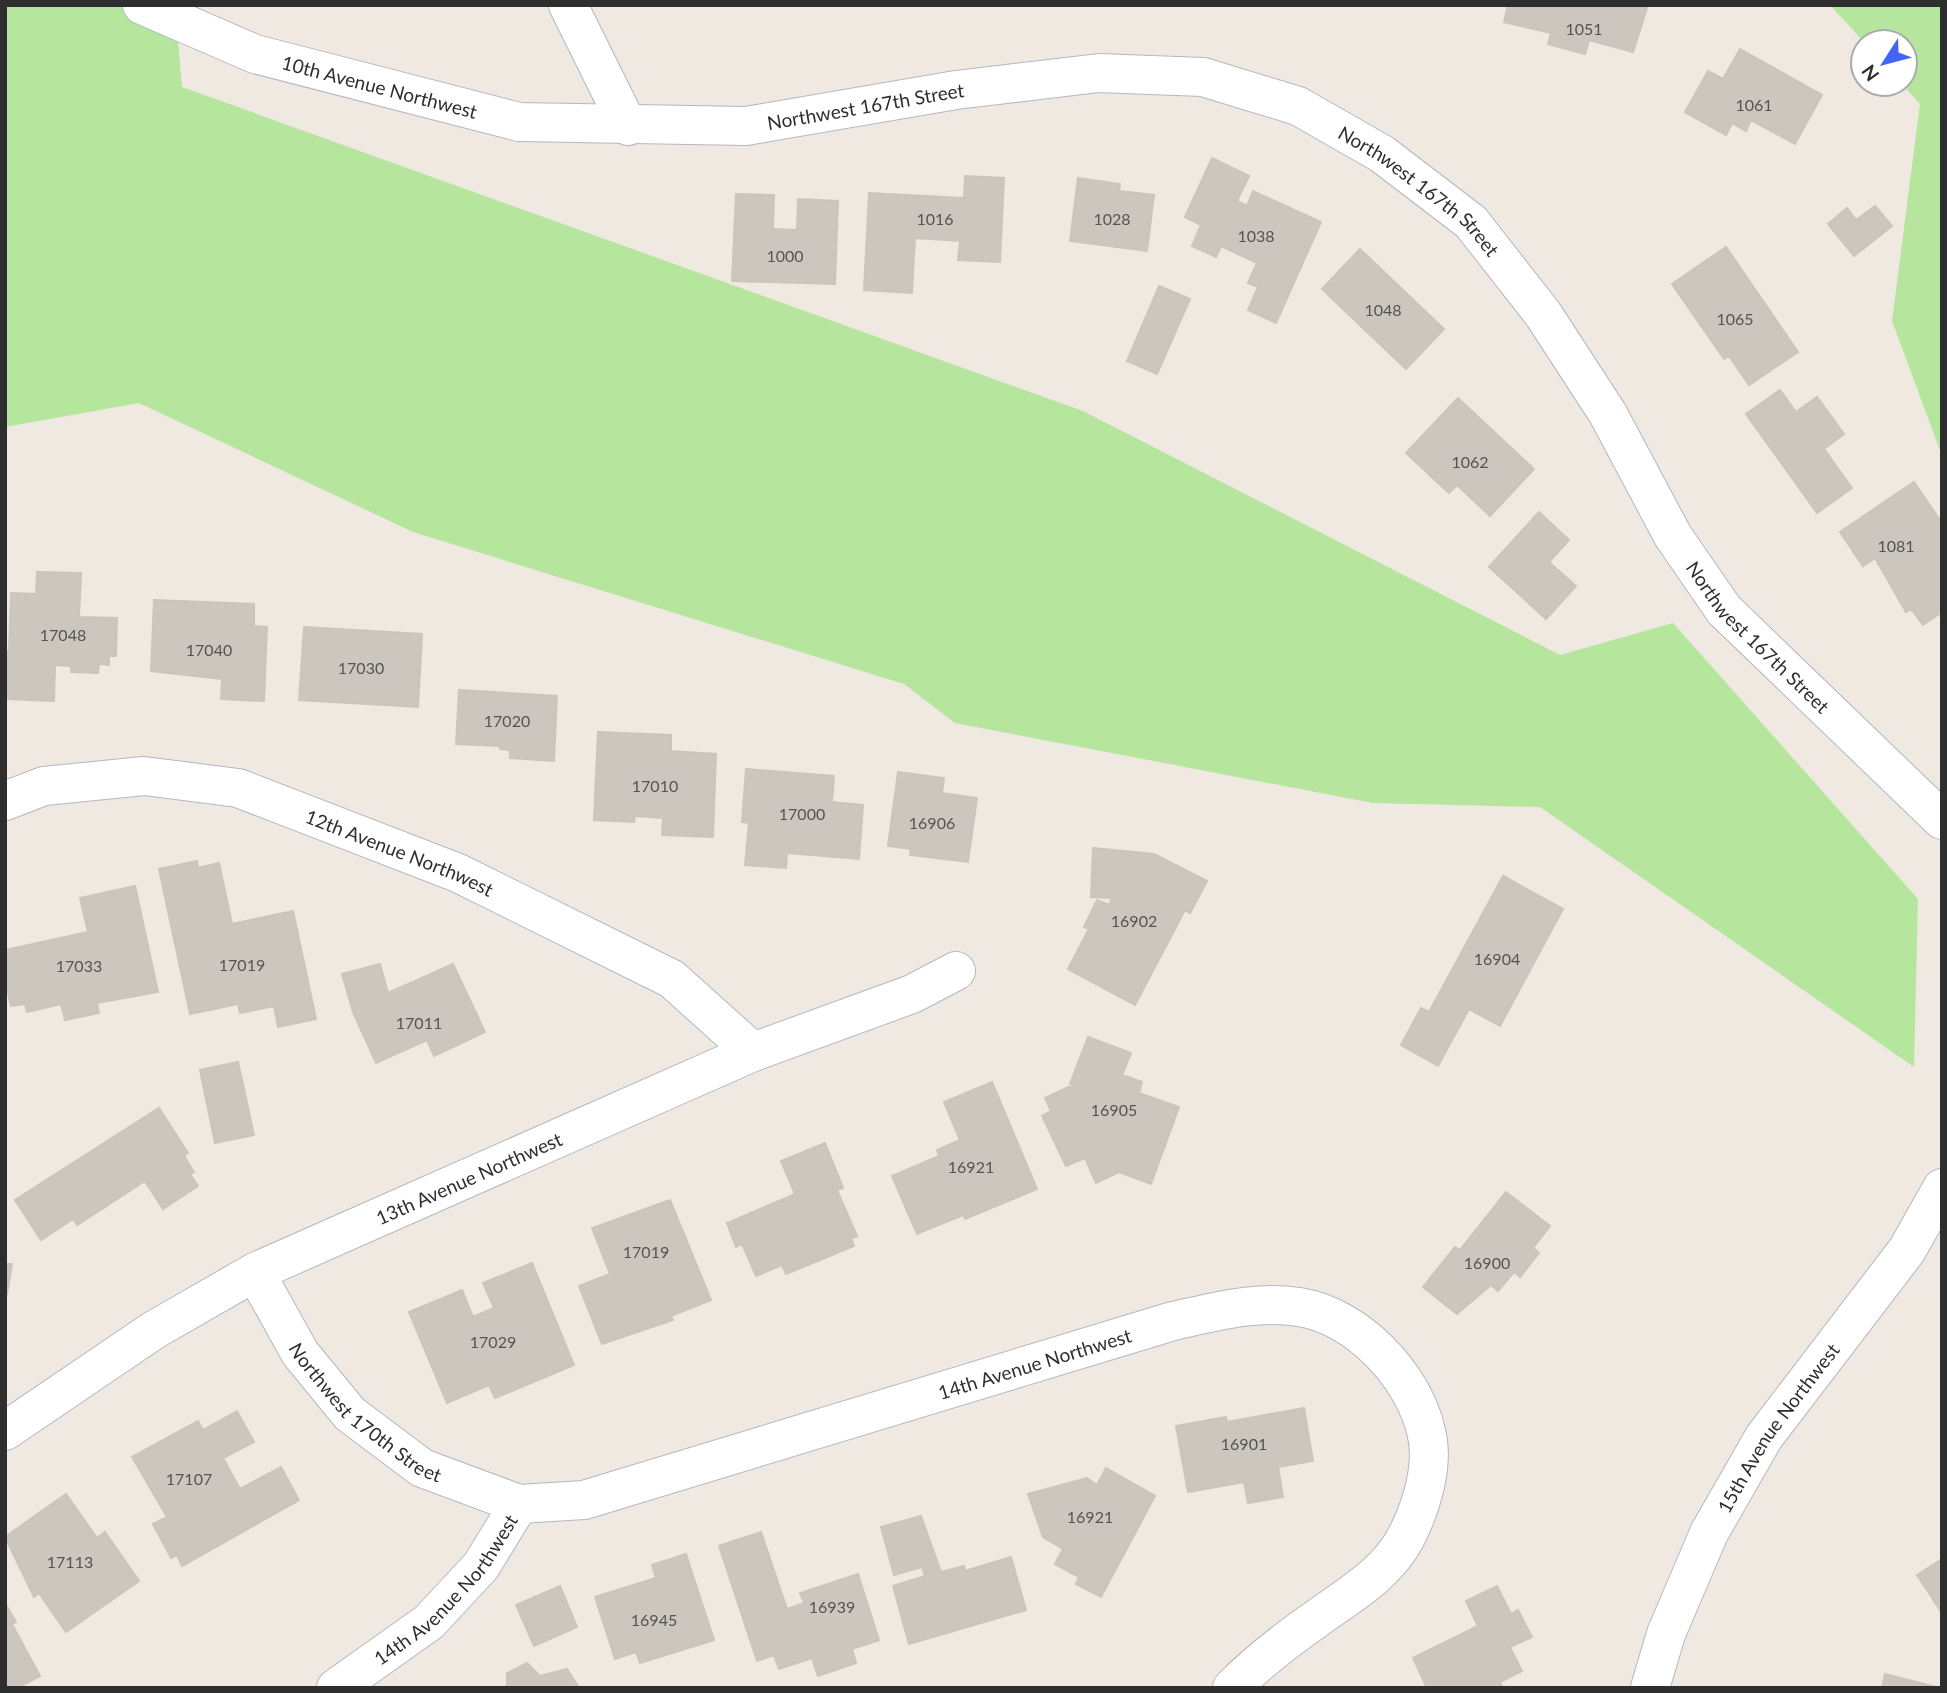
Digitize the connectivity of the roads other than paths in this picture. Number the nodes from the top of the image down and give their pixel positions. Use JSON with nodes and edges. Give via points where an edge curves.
{"nodes":[{"id":1,"x":142,"y":5,"type":"edge"},
{"id":2,"x":568,"y":5,"type":"edge"},
{"id":3,"x":628,"y":125,"type":"junction"},
{"id":4,"x":5,"y":801,"type":"edge"},
{"id":5,"x":1942,"y":821,"type":"edge"},
{"id":6,"x":956,"y":971,"type":"dead end"},
{"id":7,"x":753,"y":1052,"type":"junction"},
{"id":8,"x":1942,"y":1188,"type":"edge"},
{"id":9,"x":255,"y":1272,"type":"junction"},
{"id":10,"x":5,"y":1431,"type":"edge"},
{"id":11,"x":519,"y":1504,"type":"junction"},
{"id":12,"x":336,"y":1688,"type":"edge"},
{"id":13,"x":1232,"y":1688,"type":"edge"},
{"id":14,"x":1650,"y":1688,"type":"edge"}],
"edges":[{"from":1,"to":3,"type":"street","name":"10th Avenue Northwest","via":[[255,54],[519,122]]},
{"from":2,"to":3,"type":"street"},
{"from":3,"to":5,"type":"street","name":"Northwest 167th Street","via":[[747,126],[956,90],[1099,73],[1203,77],[1298,106],[1382,154],[1471,222],[1539,309],[1608,414],[1673,536],[1724,610]]},
{"from":4,"to":7,"type":"street","name":"12th Avenue Northwest","via":[[44,786],[144,776],[238,788],[458,873],[672,979]]},
{"from":6,"to":7,"type":"street","name":"13th Avenue Northwest","via":[[912,995]]},
{"from":7,"to":9,"type":"street","name":"13th Avenue Northwest"},
{"from":8,"to":14,"type":"street","name":"15th Avenue Northwest","via":[[1907,1250],[1764,1437],[1709,1533],[1666,1634]]},
{"from":9,"to":10,"type":"street","name":"13th Avenue Northwest","via":[[154,1330]]},
{"from":9,"to":11,"type":"street","name":"Northwest 170th Street","via":[[300,1353],[351,1414],[422,1468]]},
{"from":11,"to":12,"type":"street","name":"14th Avenue Northwest","via":[[481,1566],[429,1622]]},
{"from":11,"to":13,"type":"street","name":"14th Avenue Northwest","via":[[584,1500],[1173,1321],[1249,1304],[1309,1309],[1377,1345],[1409,1388],[1427,1432],[1427,1480],[1405,1539],[1380,1573],[1289,1638]]}]}
